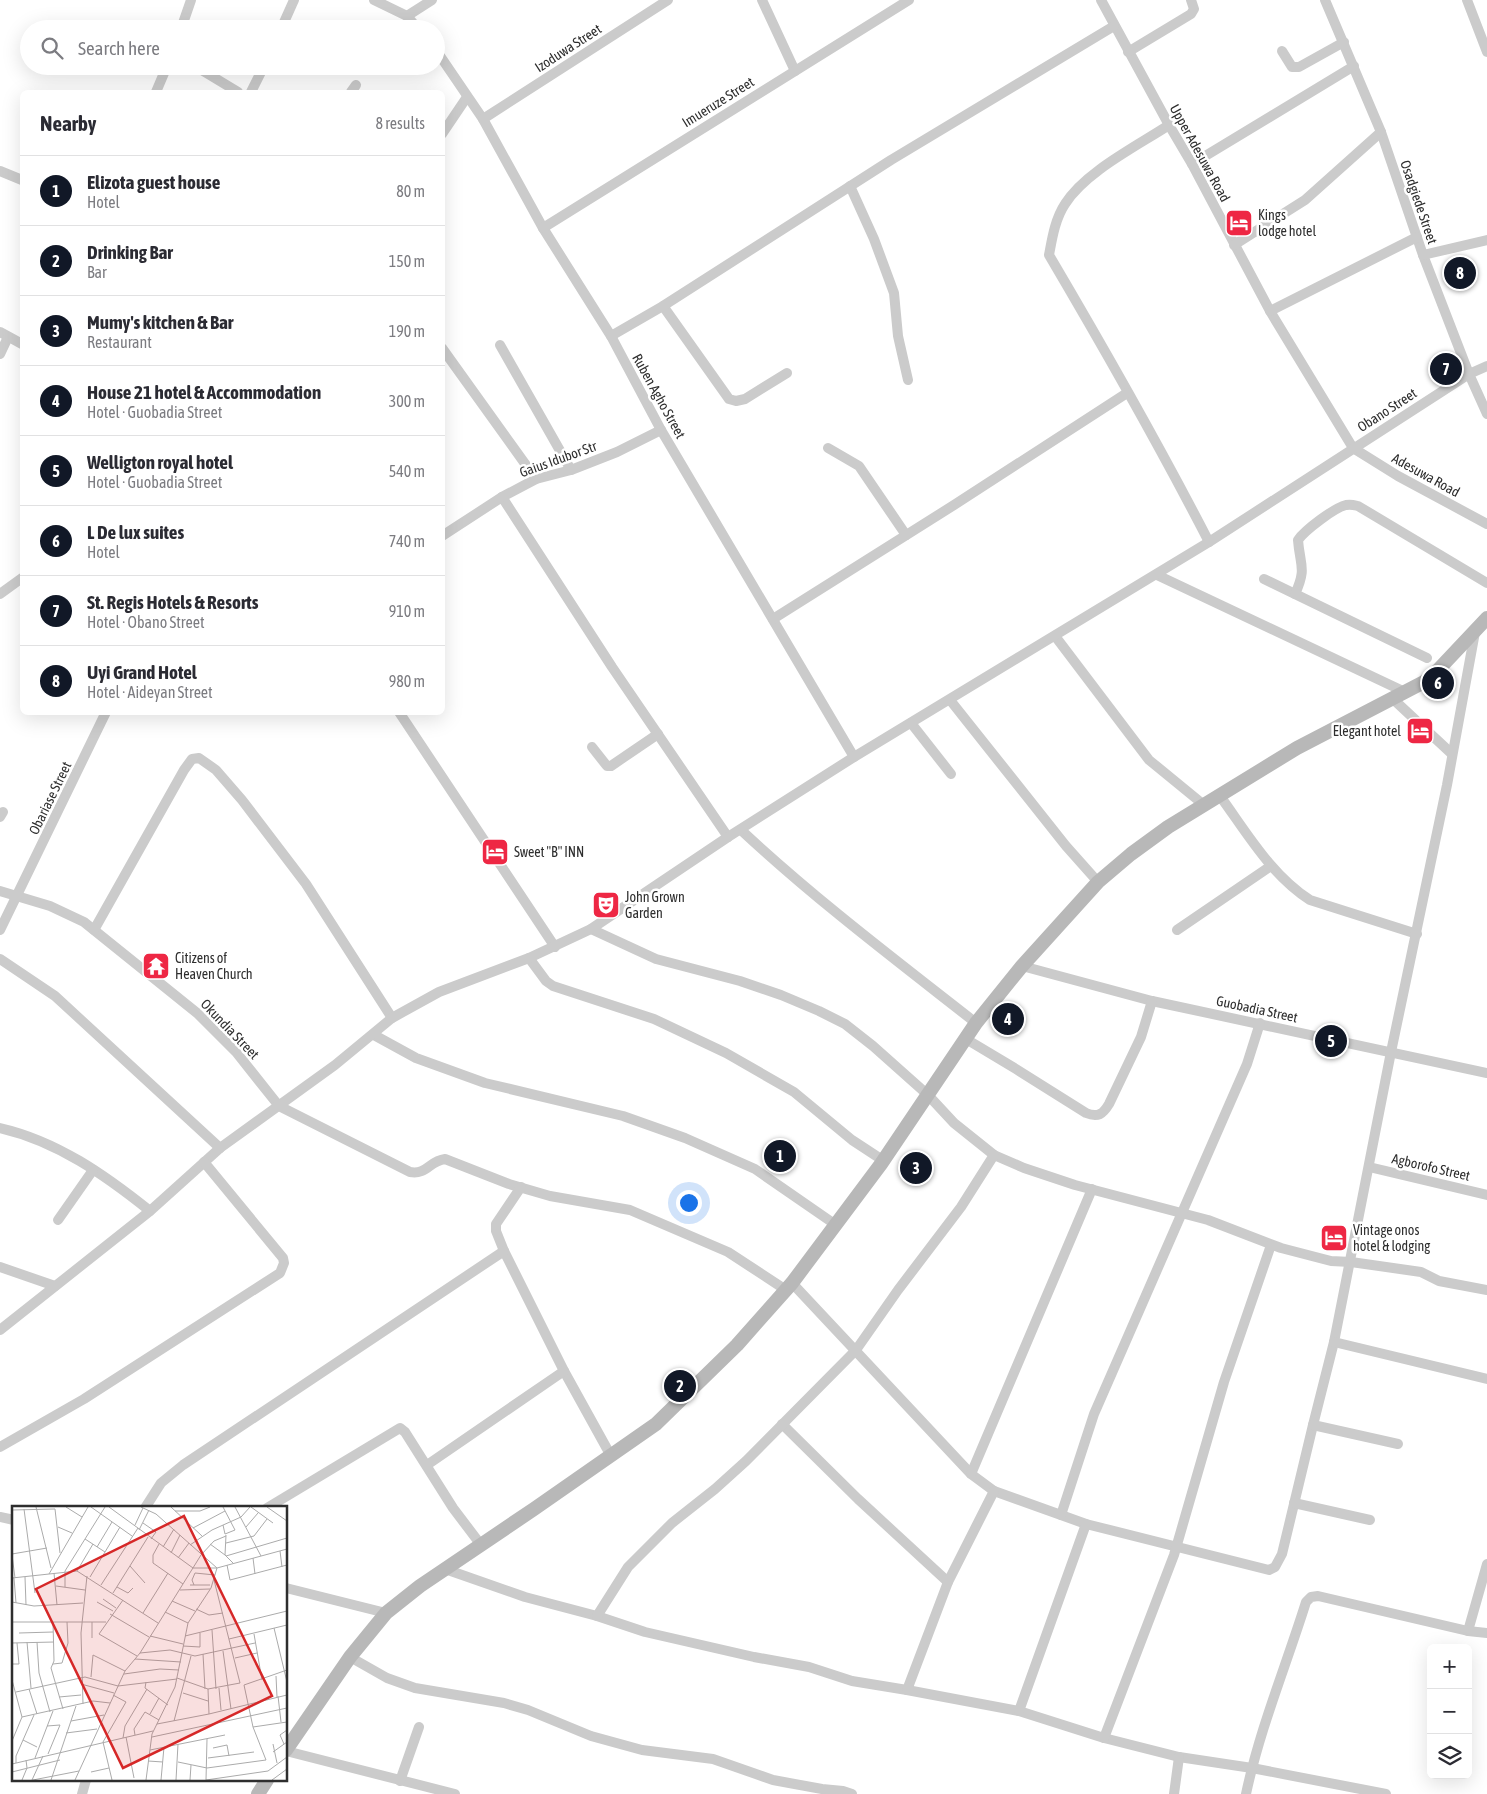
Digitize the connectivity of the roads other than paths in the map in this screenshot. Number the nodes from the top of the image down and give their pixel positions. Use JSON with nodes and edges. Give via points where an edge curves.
{"nodes":[{"id":1,"x":191,"y":0,"type":"edge"},
{"id":2,"x":294,"y":0,"type":"edge"},
{"id":3,"x":374,"y":0,"type":"edge"},
{"id":4,"x":432,"y":0,"type":"edge"},
{"id":5,"x":668,"y":0,"type":"edge"},
{"id":6,"x":762,"y":0,"type":"edge"},
{"id":7,"x":909,"y":0,"type":"edge"},
{"id":8,"x":1101,"y":0,"type":"edge"},
{"id":9,"x":1191,"y":0,"type":"edge"},
{"id":10,"x":1325,"y":0,"type":"edge"},
{"id":11,"x":1467,"y":0,"type":"edge"},
{"id":12,"x":407,"y":16,"type":"junction"},
{"id":13,"x":184,"y":20,"type":"edge"},
{"id":14,"x":285,"y":20,"type":"edge"},
{"id":15,"x":410,"y":20,"type":"edge"},
{"id":16,"x":1114,"y":26,"type":"junction"},
{"id":17,"x":1344,"y":42,"type":"junction"},
{"id":18,"x":1282,"y":51,"type":"dead end"},
{"id":19,"x":1128,"y":52,"type":"junction"},
{"id":20,"x":1487,"y":52,"type":"edge"},
{"id":21,"x":445,"y":63,"type":"edge"},
{"id":22,"x":1354,"y":66,"type":"junction"},
{"id":23,"x":795,"y":70,"type":"junction"},
{"id":24,"x":163,"y":75,"type":"edge"},
{"id":25,"x":210,"y":75,"type":"edge"},
{"id":26,"x":260,"y":75,"type":"edge"},
{"id":27,"x":157,"y":90,"type":"edge"},
{"id":28,"x":235,"y":90,"type":"edge"},
{"id":29,"x":252,"y":90,"type":"edge"},
{"id":30,"x":468,"y":97,"type":"junction"},
{"id":31,"x":483,"y":119,"type":"junction"},
{"id":32,"x":1168,"y":125,"type":"junction"},
{"id":33,"x":445,"y":130,"type":"edge"},
{"id":34,"x":1381,"y":132,"type":"junction"},
{"id":35,"x":1192,"y":164,"type":"junction"},
{"id":36,"x":0,"y":171,"type":"edge"},
{"id":37,"x":20,"y":179,"type":"edge"},
{"id":38,"x":850,"y":186,"type":"junction"},
{"id":39,"x":542,"y":228,"type":"junction"},
{"id":40,"x":1416,"y":237,"type":"junction"},
{"id":41,"x":1487,"y":240,"type":"edge"},
{"id":42,"x":1234,"y":245,"type":"junction"},
{"id":43,"x":1423,"y":255,"type":"junction"},
{"id":44,"x":663,"y":306,"type":"junction"},
{"id":45,"x":1270,"y":311,"type":"junction"},
{"id":46,"x":4,"y":334,"type":"edge"},
{"id":47,"x":611,"y":336,"type":"junction"},
{"id":48,"x":20,"y":343,"type":"edge"},
{"id":49,"x":500,"y":345,"type":"dead end"},
{"id":50,"x":445,"y":352,"type":"edge"},
{"id":51,"x":0,"y":354,"type":"edge"},
{"id":52,"x":1487,"y":366,"type":"edge"},
{"id":53,"x":788,"y":373,"type":"dead end"},
{"id":54,"x":1469,"y":374,"type":"junction"},
{"id":55,"x":908,"y":380,"type":"dead end"},
{"id":56,"x":1127,"y":393,"type":"junction"},
{"id":57,"x":1487,"y":414,"type":"edge"},
{"id":58,"x":661,"y":430,"type":"junction"},
{"id":59,"x":828,"y":448,"type":"dead end"},
{"id":60,"x":1353,"y":448,"type":"junction"},
{"id":61,"x":571,"y":470,"type":"junction"},
{"id":62,"x":536,"y":479,"type":"junction"},
{"id":63,"x":502,"y":497,"type":"junction"},
{"id":64,"x":1487,"y":524,"type":"edge"},
{"id":65,"x":445,"y":534,"type":"edge"},
{"id":66,"x":906,"y":535,"type":"junction"},
{"id":67,"x":1209,"y":542,"type":"junction"},
{"id":68,"x":1157,"y":574,"type":"junction"},
{"id":69,"x":20,"y":579,"type":"edge"},
{"id":70,"x":1264,"y":579,"type":"dead end"},
{"id":71,"x":1487,"y":583,"type":"edge"},
{"id":72,"x":0,"y":594,"type":"edge"},
{"id":73,"x":1295,"y":594,"type":"junction"},
{"id":74,"x":1487,"y":618,"type":"edge"},
{"id":75,"x":773,"y":619,"type":"junction"},
{"id":76,"x":1474,"y":632,"type":"junction"},
{"id":77,"x":1055,"y":636,"type":"junction"},
{"id":78,"x":1427,"y":658,"type":"dead end"},
{"id":79,"x":1405,"y":692,"type":"junction"},
{"id":80,"x":1393,"y":699,"type":"junction"},
{"id":81,"x":950,"y":700,"type":"junction"},
{"id":82,"x":105,"y":715,"type":"edge"},
{"id":83,"x":401,"y":715,"type":"edge"},
{"id":84,"x":911,"y":723,"type":"junction"},
{"id":85,"x":658,"y":734,"type":"junction"},
{"id":86,"x":592,"y":747,"type":"dead end"},
{"id":87,"x":1452,"y":754,"type":"junction"},
{"id":88,"x":854,"y":756,"type":"junction"},
{"id":89,"x":951,"y":774,"type":"dead end"},
{"id":90,"x":1220,"y":796,"type":"junction"},
{"id":91,"x":1204,"y":805,"type":"junction"},
{"id":92,"x":741,"y":830,"type":"junction"},
{"id":93,"x":728,"y":837,"type":"junction"},
{"id":94,"x":1270,"y":866,"type":"junction"},
{"id":95,"x":1098,"y":882,"type":"junction"},
{"id":96,"x":0,"y":891,"type":"edge"},
{"id":97,"x":17,"y":895,"type":"junction"},
{"id":98,"x":591,"y":929,"type":"junction"},
{"id":99,"x":0,"y":930,"type":"edge"},
{"id":100,"x":94,"y":930,"type":"junction"},
{"id":101,"x":1177,"y":930,"type":"dead end"},
{"id":102,"x":1417,"y":934,"type":"junction"},
{"id":103,"x":555,"y":947,"type":"junction"},
{"id":104,"x":529,"y":958,"type":"junction"},
{"id":105,"x":0,"y":959,"type":"edge"},
{"id":106,"x":1022,"y":966,"type":"junction"},
{"id":107,"x":1152,"y":1001,"type":"junction"},
{"id":108,"x":392,"y":1018,"type":"junction"},
{"id":109,"x":976,"y":1023,"type":"junction"},
{"id":110,"x":1260,"y":1023,"type":"junction"},
{"id":111,"x":374,"y":1035,"type":"junction"},
{"id":112,"x":966,"y":1039,"type":"junction"},
{"id":113,"x":1391,"y":1052,"type":"junction"},
{"id":114,"x":1487,"y":1073,"type":"edge"},
{"id":115,"x":928,"y":1095,"type":"junction"},
{"id":116,"x":279,"y":1106,"type":"junction"},
{"id":117,"x":0,"y":1128,"type":"edge"},
{"id":118,"x":220,"y":1148,"type":"junction"},
{"id":119,"x":994,"y":1155,"type":"junction"},
{"id":120,"x":884,"y":1161,"type":"junction"},
{"id":121,"x":204,"y":1162,"type":"junction"},
{"id":122,"x":1369,"y":1167,"type":"junction"},
{"id":123,"x":93,"y":1170,"type":"junction"},
{"id":124,"x":521,"y":1187,"type":"junction"},
{"id":125,"x":1092,"y":1189,"type":"junction"},
{"id":126,"x":1487,"y":1194,"type":"edge"},
{"id":127,"x":150,"y":1211,"type":"junction"},
{"id":128,"x":1182,"y":1213,"type":"junction"},
{"id":129,"x":58,"y":1220,"type":"dead end"},
{"id":130,"x":836,"y":1225,"type":"junction"},
{"id":131,"x":1271,"y":1245,"type":"junction"},
{"id":132,"x":504,"y":1251,"type":"junction"},
{"id":133,"x":1351,"y":1262,"type":"junction"},
{"id":134,"x":0,"y":1267,"type":"edge"},
{"id":135,"x":55,"y":1286,"type":"junction"},
{"id":136,"x":789,"y":1286,"type":"junction"},
{"id":137,"x":1487,"y":1290,"type":"edge"},
{"id":138,"x":0,"y":1330,"type":"edge"},
{"id":139,"x":1334,"y":1342,"type":"junction"},
{"id":140,"x":856,"y":1350,"type":"junction"},
{"id":141,"x":564,"y":1371,"type":"junction"},
{"id":142,"x":1487,"y":1379,"type":"edge"},
{"id":143,"x":782,"y":1424,"type":"junction"},
{"id":144,"x":1313,"y":1425,"type":"junction"},
{"id":145,"x":1398,"y":1444,"type":"dead end"},
{"id":146,"x":0,"y":1447,"type":"edge"},
{"id":147,"x":611,"y":1456,"type":"junction"},
{"id":148,"x":427,"y":1465,"type":"junction"},
{"id":149,"x":971,"y":1474,"type":"junction"},
{"id":150,"x":994,"y":1491,"type":"junction"},
{"id":151,"x":1294,"y":1504,"type":"junction"},
{"id":152,"x":146,"y":1506,"type":"edge"},
{"id":153,"x":270,"y":1506,"type":"edge"},
{"id":154,"x":1061,"y":1515,"type":"junction"},
{"id":155,"x":1370,"y":1520,"type":"dead end"},
{"id":156,"x":1086,"y":1524,"type":"junction"},
{"id":157,"x":481,"y":1545,"type":"junction"},
{"id":158,"x":1176,"y":1547,"type":"junction"},
{"id":159,"x":1487,"y":1564,"type":"edge"},
{"id":160,"x":445,"y":1569,"type":"junction"},
{"id":161,"x":948,"y":1582,"type":"junction"},
{"id":162,"x":288,"y":1588,"type":"edge"},
{"id":163,"x":386,"y":1613,"type":"junction"},
{"id":164,"x":597,"y":1616,"type":"junction"},
{"id":165,"x":1468,"y":1630,"type":"junction"},
{"id":166,"x":1487,"y":1633,"type":"edge"},
{"id":167,"x":350,"y":1657,"type":"junction"},
{"id":168,"x":907,"y":1690,"type":"junction"},
{"id":169,"x":1020,"y":1711,"type":"junction"},
{"id":170,"x":420,"y":1727,"type":"dead end"},
{"id":171,"x":1104,"y":1738,"type":"junction"},
{"id":172,"x":288,"y":1747,"type":"edge"},
{"id":173,"x":288,"y":1751,"type":"edge"},
{"id":174,"x":1180,"y":1757,"type":"junction"},
{"id":175,"x":1252,"y":1768,"type":"junction"},
{"id":176,"x":265,"y":1782,"type":"edge"},
{"id":177,"x":405,"y":1782,"type":"junction"},
{"id":178,"x":258,"y":1794,"type":"edge"},
{"id":179,"x":404,"y":1794,"type":"edge"},
{"id":180,"x":455,"y":1794,"type":"edge"},
{"id":181,"x":852,"y":1794,"type":"edge"},
{"id":182,"x":1174,"y":1794,"type":"edge"},
{"id":183,"x":1246,"y":1794,"type":"edge"},
{"id":184,"x":1386,"y":1794,"type":"edge"}],
"edges":[{"from":1,"to":13,"type":"street"},
{"from":2,"to":14,"type":"street"},
{"from":3,"to":12,"type":"street"},
{"from":4,"to":12,"type":"street"},
{"from":5,"to":31,"type":"street","name":"Izoduwa Street"},
{"from":6,"to":23,"type":"street"},
{"from":7,"to":23,"type":"street","name":"Imueruze Street"},
{"from":8,"to":16,"type":"street","name":"Upper Adesuwa Road"},
{"from":9,"to":19,"type":"street","via":[[1192,14]]},
{"from":10,"to":17,"type":"street","name":"Osadgiede Street"},
{"from":11,"to":20,"type":"street"},
{"from":12,"to":15,"type":"street"},
{"from":16,"to":19,"type":"street","name":"Upper Adesuwa Road"},
{"from":16,"to":38,"type":"street"},
{"from":17,"to":18,"type":"street","via":[[1299,67],[1292,67]]},
{"from":17,"to":22,"type":"street","name":"Osadgiede Street"},
{"from":19,"to":32,"type":"street","name":"Upper Adesuwa Road"},
{"from":21,"to":30,"type":"street","name":"Ruben Agho Street"},
{"from":22,"to":34,"type":"street","name":"Osadgiede Street"},
{"from":22,"to":35,"type":"street"},
{"from":23,"to":39,"type":"street","name":"Imueruze Street"},
{"from":24,"to":27,"type":"street"},
{"from":25,"to":28,"type":"street"},
{"from":26,"to":29,"type":"street"},
{"from":30,"to":31,"type":"street","name":"Ruben Agho Street"},
{"from":30,"to":33,"type":"street"},
{"from":31,"to":39,"type":"street","name":"Ruben Agho Street"},
{"from":32,"to":35,"type":"street","name":"Upper Adesuwa Road"},
{"from":32,"to":56,"type":"street","via":[[1078,186],[1064,205],[1049,256]]},
{"from":34,"to":40,"type":"street","name":"Osadgiede Street"},
{"from":34,"to":42,"type":"street","via":[[1305,200]]},
{"from":35,"to":42,"type":"street","name":"Upper Adesuwa Road"},
{"from":36,"to":37,"type":"street"},
{"from":38,"to":44,"type":"street"},
{"from":38,"to":55,"type":"street","via":[[894,293],[898,336]]},
{"from":39,"to":47,"type":"street","name":"Ruben Agho Street"},
{"from":40,"to":43,"type":"street","name":"Osadgiede Street"},
{"from":40,"to":45,"type":"street"},
{"from":41,"to":43,"type":"street"},
{"from":42,"to":45,"type":"street","name":"Upper Adesuwa Road"},
{"from":43,"to":54,"type":"street","name":"Osadgiede Street"},
{"from":44,"to":47,"type":"street"},
{"from":44,"to":53,"type":"street","via":[[729,399],[745,399]]},
{"from":45,"to":60,"type":"street","name":"Upper Adesuwa Road"},
{"from":46,"to":48,"type":"street"},
{"from":46,"to":51,"type":"street"},
{"from":47,"to":58,"type":"street","name":"Ruben Agho Street"},
{"from":49,"to":61,"type":"street"},
{"from":50,"to":62,"type":"street"},
{"from":52,"to":54,"type":"street","name":"Obano Street"},
{"from":54,"to":57,"type":"street","name":"Osadgiede Street"},
{"from":54,"to":60,"type":"street","name":"Obano Street"},
{"from":56,"to":66,"type":"street"},
{"from":56,"to":67,"type":"street"},
{"from":58,"to":61,"type":"street","name":"Gaius Idubor Str"},
{"from":58,"to":75,"type":"street","name":"Ruben Agho Street"},
{"from":59,"to":66,"type":"street","via":[[859,466]]},
{"from":60,"to":64,"type":"street","name":"Adesuwa Road"},
{"from":60,"to":67,"type":"street","name":"Obano Street"},
{"from":61,"to":62,"type":"street","name":"Gaius Idubor Str"},
{"from":62,"to":63,"type":"street","name":"Gaius Idubor Str"},
{"from":63,"to":65,"type":"street","name":"Gaius Idubor Str"},
{"from":63,"to":85,"type":"street"},
{"from":66,"to":75,"type":"street"},
{"from":67,"to":68,"type":"street","name":"Obano Street"},
{"from":68,"to":77,"type":"street","name":"Obano Street"},
{"from":68,"to":79,"type":"street"},
{"from":69,"to":72,"type":"street"},
{"from":70,"to":73,"type":"street"},
{"from":71,"to":73,"type":"street","via":[[1358,506],[1349,504],[1324,518],[1298,540],[1303,571]]},
{"from":73,"to":78,"type":"street"},
{"from":74,"to":76,"type":"street"},
{"from":75,"to":88,"type":"street","name":"Ruben Agho Street"},
{"from":76,"to":79,"type":"street","via":[[1438,670]]},
{"from":76,"to":87,"type":"street"},
{"from":77,"to":81,"type":"street","name":"Obano Street"},
{"from":77,"to":91,"type":"street","via":[[1149,760]]},
{"from":79,"to":80,"type":"street"},
{"from":80,"to":87,"type":"street"},
{"from":80,"to":90,"type":"street","via":[[1297,748]]},
{"from":81,"to":84,"type":"street","name":"Obano Street"},
{"from":81,"to":95,"type":"street"},
{"from":82,"to":97,"type":"street","name":"Obariase Street"},
{"from":83,"to":103,"type":"street"},
{"from":84,"to":88,"type":"street","name":"Obano Street"},
{"from":84,"to":89,"type":"street"},
{"from":85,"to":86,"type":"street","via":[[611,766],[607,766]]},
{"from":85,"to":93,"type":"street"},
{"from":87,"to":102,"type":"street"},
{"from":88,"to":92,"type":"street","name":"Obano Street"},
{"from":90,"to":91,"type":"street"},
{"from":90,"to":94,"type":"street"},
{"from":91,"to":95,"type":"street","via":[[1168,827]]},
{"from":92,"to":93,"type":"street","name":"Obano Street"},
{"from":92,"to":109,"type":"street","via":[[895,960]]},
{"from":93,"to":98,"type":"street","name":"Obano Street"},
{"from":94,"to":101,"type":"street"},
{"from":94,"to":102,"type":"street","via":[[1310,900]]},
{"from":95,"to":106,"type":"street"},
{"from":96,"to":97,"type":"street","name":"Okundia Street"},
{"from":97,"to":99,"type":"street","name":"Obariase Street"},
{"from":97,"to":100,"type":"street","name":"Okundia Street","via":[[50,906]]},
{"from":98,"to":103,"type":"street","name":"Obano Street"},
{"from":98,"to":115,"type":"street","via":[[656,959],[740,980],[819,1011],[845,1024]]},
{"from":100,"to":108,"type":"street","via":[[184,770],[192,759],[199,758],[216,770],[242,800],[306,884]]},
{"from":100,"to":116,"type":"street","name":"Okundia Street","via":[[197,1013],[236,1052]]},
{"from":102,"to":113,"type":"street"},
{"from":103,"to":104,"type":"street","name":"Obano Street"},
{"from":104,"to":108,"type":"street","name":"Obano Street","via":[[439,992]]},
{"from":104,"to":120,"type":"street","via":[[553,986],[654,1019],[794,1092],[852,1140]]},
{"from":105,"to":118,"type":"street","via":[[55,996]]},
{"from":106,"to":107,"type":"street","name":"Guobadia Street"},
{"from":106,"to":109,"type":"street"},
{"from":107,"to":110,"type":"street","name":"Guobadia Street"},
{"from":107,"to":112,"type":"street","via":[[1141,1037],[1109,1104],[1098,1116],[1086,1113]]},
{"from":108,"to":111,"type":"street","name":"Obano Street"},
{"from":109,"to":112,"type":"street"},
{"from":110,"to":113,"type":"street","name":"Guobadia Street"},
{"from":110,"to":128,"type":"street","via":[[1247,1064]]},
{"from":111,"to":116,"type":"street","name":"Obano Street"},
{"from":111,"to":130,"type":"street","via":[[416,1058],[485,1083],[623,1116],[685,1138],[754,1169]]},
{"from":112,"to":115,"type":"street"},
{"from":113,"to":114,"type":"street","name":"Guobadia Street"},
{"from":113,"to":122,"type":"street"},
{"from":115,"to":119,"type":"street","via":[[954,1123]]},
{"from":115,"to":120,"type":"street"},
{"from":116,"to":118,"type":"street","name":"Obano Street"},
{"from":116,"to":124,"type":"street","via":[[410,1172],[424,1171],[437,1160],[446,1159]]},
{"from":117,"to":123,"type":"street","via":[[46,1142]]},
{"from":118,"to":121,"type":"street","name":"Obano Street"},
{"from":119,"to":125,"type":"street"},
{"from":119,"to":140,"type":"street","via":[[961,1207]]},
{"from":120,"to":130,"type":"street"},
{"from":121,"to":127,"type":"street","name":"Obano Street"},
{"from":121,"to":146,"type":"street","via":[[283,1258],[280,1273],[84,1399]]},
{"from":122,"to":126,"type":"street","name":"Agborofo Street"},
{"from":122,"to":133,"type":"street"},
{"from":123,"to":127,"type":"street"},
{"from":123,"to":129,"type":"street"},
{"from":124,"to":132,"type":"street","via":[[496,1224]]},
{"from":124,"to":136,"type":"street","via":[[550,1196],[630,1210],[728,1252]]},
{"from":125,"to":128,"type":"street"},
{"from":125,"to":149,"type":"street"},
{"from":127,"to":135,"type":"street","name":"Obano Street"},
{"from":128,"to":131,"type":"street"},
{"from":128,"to":154,"type":"street","via":[[1094,1414]]},
{"from":130,"to":136,"type":"street"},
{"from":131,"to":133,"type":"street","via":[[1331,1261]]},
{"from":131,"to":158,"type":"street","via":[[1224,1382]]},
{"from":132,"to":141,"type":"street"},
{"from":132,"to":152,"type":"street","via":[[183,1464],[161,1483]]},
{"from":133,"to":137,"type":"street","via":[[1421,1272],[1439,1281]]},
{"from":133,"to":139,"type":"street"},
{"from":134,"to":135,"type":"street"},
{"from":135,"to":138,"type":"street","name":"Obano Street"},
{"from":136,"to":140,"type":"street"},
{"from":136,"to":147,"type":"street","via":[[737,1345],[680,1402],[656,1424]]},
{"from":139,"to":142,"type":"street"},
{"from":139,"to":144,"type":"street"},
{"from":140,"to":143,"type":"street"},
{"from":140,"to":149,"type":"street"},
{"from":141,"to":147,"type":"street"},
{"from":141,"to":148,"type":"street"},
{"from":143,"to":161,"type":"street"},
{"from":143,"to":164,"type":"street","via":[[746,1461],[628,1566]]},
{"from":144,"to":145,"type":"street"},
{"from":144,"to":151,"type":"street"},
{"from":147,"to":157,"type":"street"},
{"from":148,"to":153,"type":"street","via":[[400,1428]]},
{"from":148,"to":157,"type":"street","via":[[453,1508]]},
{"from":149,"to":150,"type":"street"},
{"from":150,"to":154,"type":"street"},
{"from":150,"to":161,"type":"street"},
{"from":151,"to":155,"type":"street"},
{"from":151,"to":158,"type":"street","via":[[1282,1554],[1276,1567],[1269,1570]]},
{"from":154,"to":156,"type":"street"},
{"from":156,"to":158,"type":"street"},
{"from":156,"to":169,"type":"street"},
{"from":157,"to":160,"type":"street"},
{"from":158,"to":171,"type":"street"},
{"from":159,"to":165,"type":"street"},
{"from":160,"to":163,"type":"street"},
{"from":160,"to":164,"type":"street","via":[[525,1597]]},
{"from":161,"to":168,"type":"street"},
{"from":162,"to":163,"type":"street"},
{"from":163,"to":167,"type":"street"},
{"from":164,"to":168,"type":"street","via":[[645,1632],[809,1667],[852,1681]]},
{"from":165,"to":166,"type":"street"},
{"from":165,"to":175,"type":"street","via":[[1318,1596],[1310,1597]]},
{"from":167,"to":172,"type":"street"},
{"from":167,"to":181,"type":"street","via":[[387,1678],[415,1688],[504,1703],[591,1736],[642,1750],[713,1759],[774,1780]]},
{"from":168,"to":169,"type":"street"},
{"from":169,"to":171,"type":"street"},
{"from":170,"to":177,"type":"street"},
{"from":171,"to":174,"type":"street"},
{"from":173,"to":177,"type":"street"},
{"from":174,"to":175,"type":"street"},
{"from":174,"to":182,"type":"street"},
{"from":175,"to":183,"type":"street"},
{"from":175,"to":184,"type":"street"},
{"from":176,"to":178,"type":"street"},
{"from":177,"to":179,"type":"street"},
{"from":177,"to":180,"type":"street"}]}
